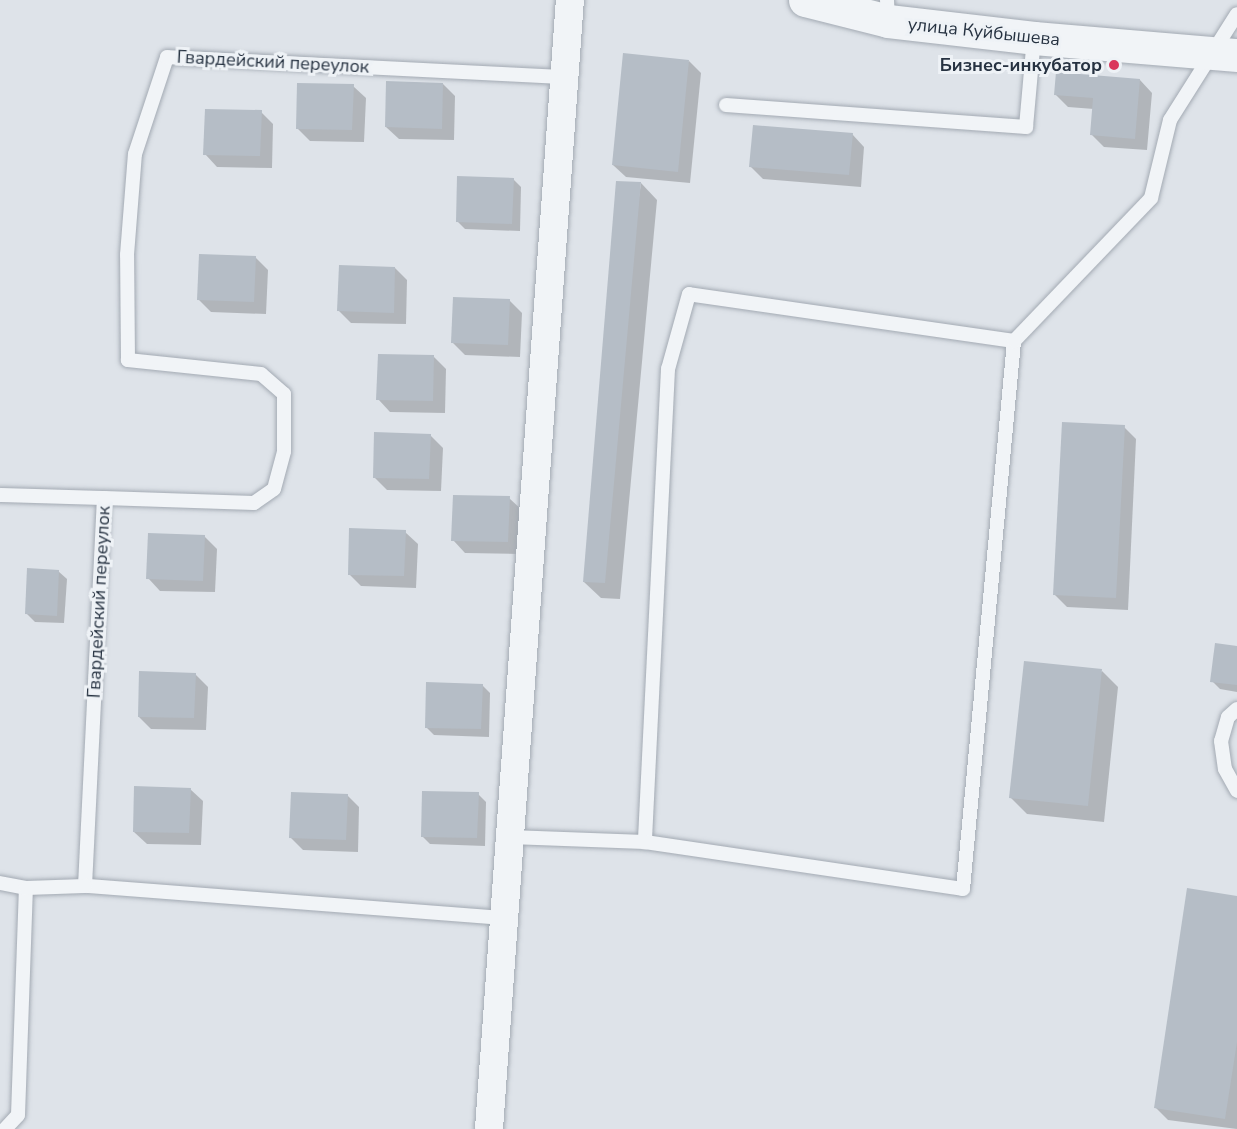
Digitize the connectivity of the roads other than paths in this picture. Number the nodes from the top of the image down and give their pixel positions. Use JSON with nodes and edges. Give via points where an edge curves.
{"nodes":[{"id":1,"x":570,"y":0,"type":"edge"},
{"id":2,"x":805,"y":0,"type":"edge"},
{"id":3,"x":888,"y":11,"type":"edge"},
{"id":4,"x":1237,"y":14,"type":"edge"},
{"id":5,"x":1034,"y":38,"type":"junction"},
{"id":6,"x":1225,"y":54,"type":"edge"},
{"id":7,"x":564,"y":77,"type":"junction"},
{"id":8,"x":726,"y":105,"type":"dead end"},
{"id":9,"x":1014,"y":341,"type":"junction"},
{"id":10,"x":0,"y":495,"type":"edge"},
{"id":11,"x":104,"y":498,"type":"junction"},
{"id":12,"x":1237,"y":709,"type":"edge"},
{"id":13,"x":1237,"y":791,"type":"edge"},
{"id":14,"x":510,"y":837,"type":"junction"},
{"id":15,"x":645,"y":842,"type":"junction"},
{"id":16,"x":0,"y":883,"type":"edge"},
{"id":17,"x":85,"y":886,"type":"junction"},
{"id":18,"x":26,"y":888,"type":"junction"},
{"id":19,"x":504,"y":918,"type":"junction"},
{"id":20,"x":5,"y":1129,"type":"edge"},
{"id":21,"x":489,"y":1129,"type":"edge"}],
"edges":[{"from":1,"to":7,"type":"street"},
{"from":2,"to":3,"type":"street","name":"улица Куйбышева"},
{"from":3,"to":5,"type":"street","name":"улица Куйбышева"},
{"from":4,"to":6,"type":"lane"},
{"from":5,"to":6,"type":"street","name":"улица Куйбышева"},
{"from":5,"to":8,"type":"lane","via":[[1026,127]]},
{"from":6,"to":9,"type":"lane","via":[[1170,120],[1151,198]]},
{"from":7,"to":11,"type":"lane","name":"Гвардейский переулок","via":[[167,57],[135,154],[127,255],[128,360],[261,374],[284,394],[284,451],[274,489],[254,503]]},
{"from":7,"to":14,"type":"street"},
{"from":9,"to":15,"type":"lane","via":[[963,889]]},
{"from":9,"to":15,"type":"lane","via":[[689,294],[668,369]]},
{"from":10,"to":11,"type":"lane"},
{"from":11,"to":17,"type":"lane","name":"Гвардейский переулок"},
{"from":12,"to":13,"type":"lane","via":[[1228,717],[1221,741],[1226,769]]},
{"from":14,"to":15,"type":"lane"},
{"from":14,"to":19,"type":"street"},
{"from":16,"to":18,"type":"lane"},
{"from":17,"to":18,"type":"lane"},
{"from":17,"to":19,"type":"lane"},
{"from":18,"to":20,"type":"lane","via":[[18,1115]]},
{"from":19,"to":21,"type":"street"}]}
